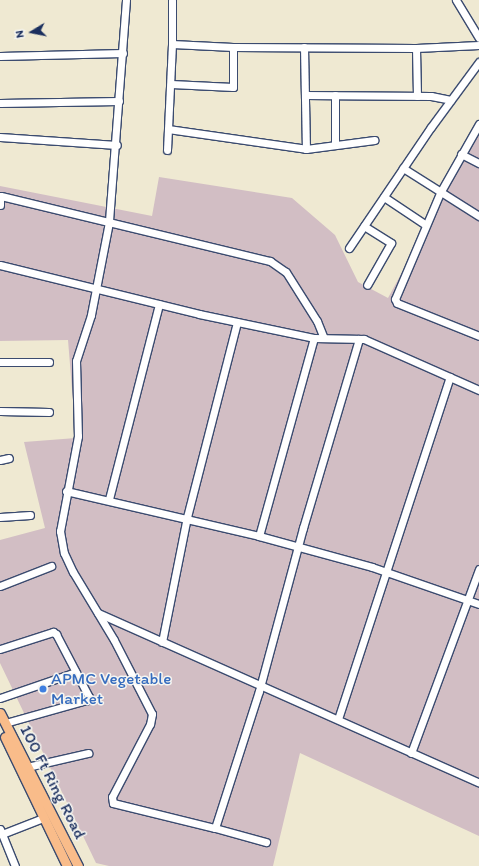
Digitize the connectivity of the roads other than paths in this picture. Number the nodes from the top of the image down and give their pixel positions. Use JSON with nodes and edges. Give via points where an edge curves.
{"nodes":[{"id":1,"x":126,"y":0,"type":"edge"},
{"id":2,"x":172,"y":0,"type":"edge"},
{"id":3,"x":456,"y":0,"type":"edge"},
{"id":4,"x":479,"y":38,"type":"edge"},
{"id":5,"x":172,"y":44,"type":"junction"},
{"id":6,"x":479,"y":45,"type":"edge"},
{"id":7,"x":234,"y":47,"type":"junction"},
{"id":8,"x":304,"y":47,"type":"junction"},
{"id":9,"x":416,"y":48,"type":"junction"},
{"id":10,"x":123,"y":53,"type":"junction"},
{"id":11,"x":0,"y":56,"type":"edge"},
{"id":12,"x":479,"y":62,"type":"edge"},
{"id":13,"x":170,"y":84,"type":"junction"},
{"id":14,"x":305,"y":95,"type":"junction"},
{"id":15,"x":334,"y":95,"type":"junction"},
{"id":16,"x":417,"y":96,"type":"junction"},
{"id":17,"x":451,"y":100,"type":"junction"},
{"id":18,"x":119,"y":101,"type":"junction"},
{"id":19,"x":0,"y":103,"type":"edge"},
{"id":20,"x":479,"y":124,"type":"edge"},
{"id":21,"x":168,"y":129,"type":"junction"},
{"id":22,"x":0,"y":137,"type":"edge"},
{"id":23,"x":374,"y":140,"type":"dead end"},
{"id":24,"x":117,"y":145,"type":"junction"},
{"id":25,"x":334,"y":145,"type":"junction"},
{"id":26,"x":306,"y":149,"type":"junction"},
{"id":27,"x":167,"y":150,"type":"dead end"},
{"id":28,"x":462,"y":154,"type":"junction"},
{"id":29,"x":479,"y":162,"type":"edge"},
{"id":30,"x":403,"y":168,"type":"junction"},
{"id":31,"x":440,"y":193,"type":"junction"},
{"id":32,"x":1,"y":196,"type":"edge"},
{"id":33,"x":384,"y":196,"type":"junction"},
{"id":34,"x":0,"y":205,"type":"edge"},
{"id":35,"x":479,"y":216,"type":"edge"},
{"id":36,"x":109,"y":222,"type":"junction"},
{"id":37,"x":426,"y":225,"type":"junction"},
{"id":38,"x":364,"y":226,"type":"junction"},
{"id":39,"x":348,"y":248,"type":"dead end"},
{"id":40,"x":0,"y":265,"type":"edge"},
{"id":41,"x":367,"y":284,"type":"dead end"},
{"id":42,"x":97,"y":289,"type":"junction"},
{"id":43,"x":159,"y":304,"type":"junction"},
{"id":44,"x":237,"y":322,"type":"junction"},
{"id":45,"x":479,"y":336,"type":"edge"},
{"id":46,"x":314,"y":338,"type":"junction"},
{"id":47,"x":324,"y":338,"type":"junction"},
{"id":48,"x":359,"y":339,"type":"junction"},
{"id":49,"x":0,"y":362,"type":"edge"},
{"id":50,"x":49,"y":362,"type":"dead end"},
{"id":51,"x":450,"y":377,"type":"junction"},
{"id":52,"x":479,"y":390,"type":"edge"},
{"id":53,"x":0,"y":411,"type":"edge"},
{"id":54,"x":49,"y":412,"type":"dead end"},
{"id":55,"x":9,"y":458,"type":"dead end"},
{"id":56,"x":0,"y":460,"type":"edge"},
{"id":57,"x":66,"y":491,"type":"junction"},
{"id":58,"x":109,"y":500,"type":"junction"},
{"id":59,"x":30,"y":515,"type":"dead end"},
{"id":60,"x":0,"y":517,"type":"edge"},
{"id":61,"x":187,"y":517,"type":"junction"},
{"id":62,"x":259,"y":536,"type":"junction"},
{"id":63,"x":297,"y":547,"type":"junction"},
{"id":64,"x":51,"y":566,"type":"dead end"},
{"id":65,"x":479,"y":569,"type":"edge"},
{"id":66,"x":387,"y":572,"type":"junction"},
{"id":67,"x":0,"y":586,"type":"edge"},
{"id":68,"x":468,"y":600,"type":"junction"},
{"id":69,"x":479,"y":604,"type":"edge"},
{"id":70,"x":98,"y":613,"type":"junction"},
{"id":71,"x":162,"y":642,"type":"junction"},
{"id":72,"x":0,"y":649,"type":"edge"},
{"id":73,"x":76,"y":672,"type":"junction"},
{"id":74,"x":261,"y":684,"type":"junction"},
{"id":75,"x":0,"y":698,"type":"edge"},
{"id":76,"x":0,"y":713,"type":"edge"},
{"id":77,"x":338,"y":719,"type":"junction"},
{"id":78,"x":3,"y":727,"type":"edge"},
{"id":79,"x":88,"y":753,"type":"dead end"},
{"id":80,"x":411,"y":753,"type":"junction"},
{"id":81,"x":27,"y":767,"type":"junction"},
{"id":82,"x":479,"y":783,"type":"edge"},
{"id":83,"x":43,"y":818,"type":"junction"},
{"id":84,"x":215,"y":828,"type":"junction"},
{"id":85,"x":1,"y":831,"type":"edge"},
{"id":86,"x":266,"y":842,"type":"dead end"},
{"id":87,"x":15,"y":866,"type":"edge"},
{"id":88,"x":67,"y":866,"type":"edge"},
{"id":89,"x":78,"y":866,"type":"edge"}],
"edges":[{"from":1,"to":10,"type":"street"},
{"from":2,"to":5,"type":"street"},
{"from":3,"to":4,"type":"street"},
{"from":5,"to":7,"type":"street"},
{"from":5,"to":13,"type":"street"},
{"from":6,"to":9,"type":"street"},
{"from":7,"to":8,"type":"street"},
{"from":7,"to":13,"type":"street","via":[[233,87]]},
{"from":8,"to":9,"type":"street"},
{"from":8,"to":14,"type":"street"},
{"from":9,"to":16,"type":"street"},
{"from":10,"to":11,"type":"street"},
{"from":10,"to":18,"type":"street"},
{"from":12,"to":17,"type":"street"},
{"from":13,"to":21,"type":"street"},
{"from":14,"to":15,"type":"street"},
{"from":14,"to":26,"type":"street"},
{"from":15,"to":16,"type":"street"},
{"from":15,"to":25,"type":"street"},
{"from":16,"to":17,"type":"street"},
{"from":17,"to":30,"type":"street"},
{"from":18,"to":19,"type":"street"},
{"from":18,"to":24,"type":"street"},
{"from":20,"to":28,"type":"street"},
{"from":21,"to":26,"type":"street"},
{"from":21,"to":27,"type":"street"},
{"from":22,"to":24,"type":"street"},
{"from":23,"to":25,"type":"street"},
{"from":24,"to":36,"type":"street"},
{"from":25,"to":26,"type":"street"},
{"from":28,"to":29,"type":"street"},
{"from":28,"to":31,"type":"street"},
{"from":30,"to":31,"type":"street"},
{"from":30,"to":33,"type":"street"},
{"from":31,"to":35,"type":"street"},
{"from":31,"to":37,"type":"street"},
{"from":32,"to":34,"type":"street"},
{"from":32,"to":36,"type":"street"},
{"from":33,"to":37,"type":"street"},
{"from":33,"to":38,"type":"street"},
{"from":36,"to":42,"type":"street"},
{"from":36,"to":47,"type":"street","via":[[270,261],[286,272],[317,321]]},
{"from":37,"to":45,"type":"street","via":[[395,298],[398,303]]},
{"from":38,"to":39,"type":"street"},
{"from":38,"to":41,"type":"street","via":[[391,243]]},
{"from":40,"to":42,"type":"street"},
{"from":42,"to":43,"type":"street"},
{"from":42,"to":57,"type":"street","via":[[76,361],[78,436]]},
{"from":43,"to":44,"type":"street"},
{"from":43,"to":58,"type":"street"},
{"from":44,"to":46,"type":"street"},
{"from":44,"to":61,"type":"street"},
{"from":46,"to":47,"type":"street"},
{"from":46,"to":62,"type":"street"},
{"from":47,"to":48,"type":"street"},
{"from":48,"to":51,"type":"street"},
{"from":48,"to":63,"type":"street"},
{"from":49,"to":50,"type":"street"},
{"from":51,"to":52,"type":"street"},
{"from":51,"to":66,"type":"street"},
{"from":53,"to":54,"type":"street"},
{"from":55,"to":56,"type":"street"},
{"from":57,"to":58,"type":"street"},
{"from":57,"to":70,"type":"street","via":[[60,531],[64,553]]},
{"from":58,"to":61,"type":"street"},
{"from":59,"to":60,"type":"street"},
{"from":61,"to":62,"type":"street"},
{"from":61,"to":71,"type":"street"},
{"from":62,"to":63,"type":"street"},
{"from":63,"to":66,"type":"street"},
{"from":63,"to":74,"type":"street"},
{"from":64,"to":67,"type":"street"},
{"from":65,"to":68,"type":"street"},
{"from":66,"to":68,"type":"street"},
{"from":66,"to":77,"type":"street"},
{"from":68,"to":69,"type":"street"},
{"from":68,"to":80,"type":"street"},
{"from":70,"to":71,"type":"street"},
{"from":70,"to":84,"type":"street","via":[[152,714],[150,724],[111,800]]},
{"from":71,"to":74,"type":"street"},
{"from":72,"to":73,"type":"street","via":[[52,632]]},
{"from":73,"to":75,"type":"street"},
{"from":73,"to":78,"type":"street","via":[[89,697],[87,700]]},
{"from":74,"to":77,"type":"street"},
{"from":74,"to":84,"type":"street"},
{"from":76,"to":78,"type":"main road","name":"100 Ft Ring Road"},
{"from":77,"to":80,"type":"street"},
{"from":78,"to":81,"type":"main road","name":"100 Ft Ring Road"},
{"from":78,"to":83,"type":"main road","name":"100 Ft Ring Road"},
{"from":79,"to":81,"type":"street"},
{"from":80,"to":82,"type":"street"},
{"from":81,"to":89,"type":"main road","name":"100 Ft Ring Road"},
{"from":83,"to":85,"type":"street"},
{"from":83,"to":88,"type":"main road","name":"100 Ft Ring Road"},
{"from":84,"to":86,"type":"street"},
{"from":85,"to":87,"type":"street"}]}
